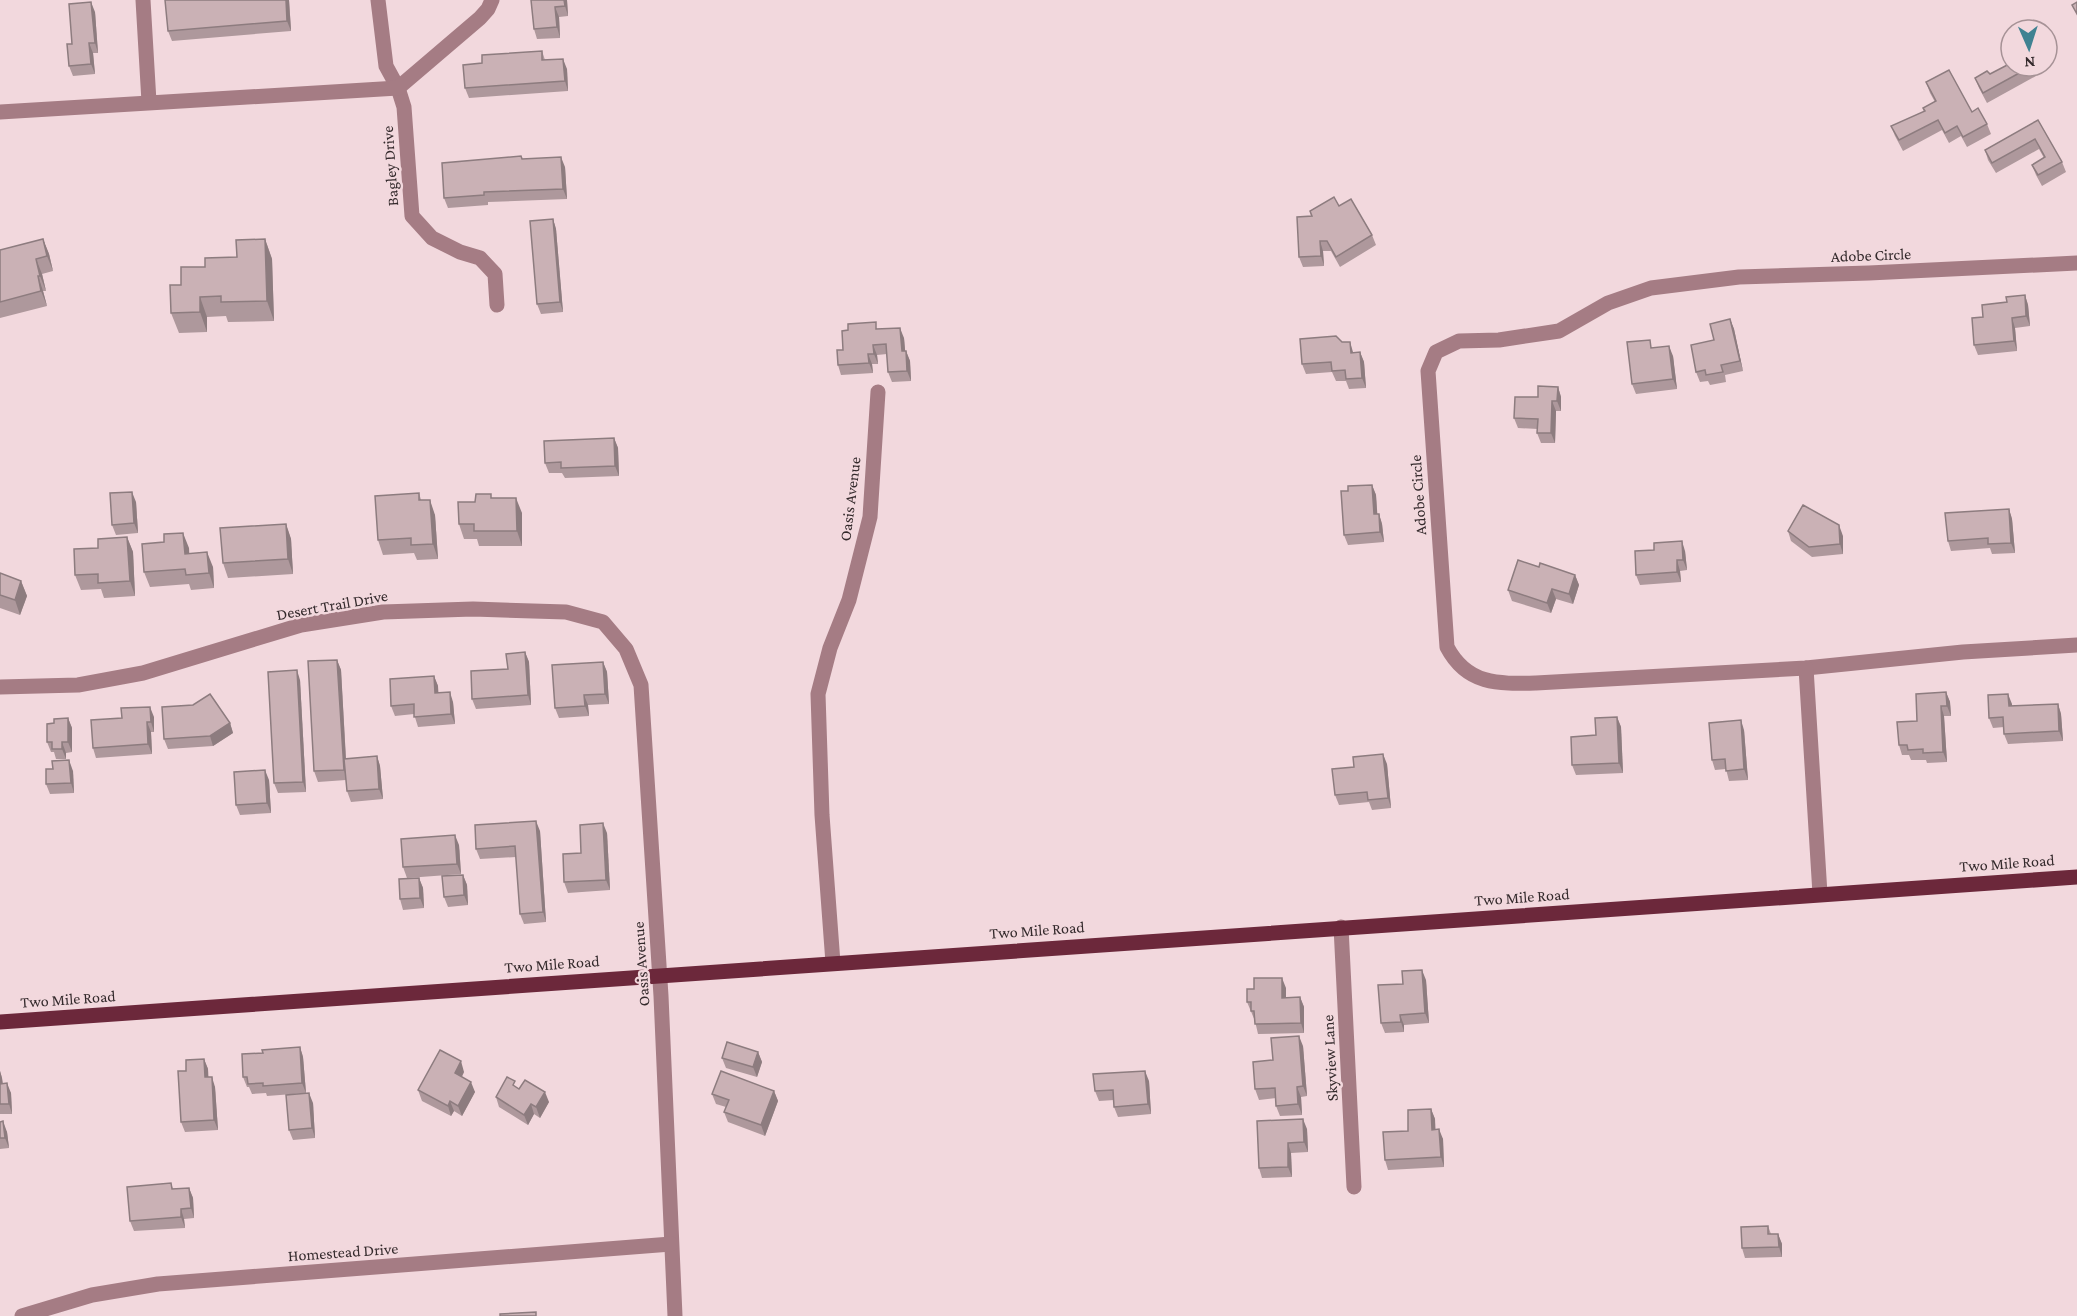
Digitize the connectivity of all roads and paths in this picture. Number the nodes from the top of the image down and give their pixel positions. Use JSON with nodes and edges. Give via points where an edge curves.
{"nodes":[{"id":1,"x":143,"y":0,"type":"edge"},
{"id":2,"x":378,"y":0,"type":"edge"},
{"id":3,"x":492,"y":0,"type":"edge"},
{"id":4,"x":398,"y":88,"type":"junction"},
{"id":5,"x":149,"y":102,"type":"junction"},
{"id":6,"x":0,"y":112,"type":"edge"},
{"id":7,"x":2077,"y":262,"type":"edge"},
{"id":8,"x":496,"y":305,"type":"dead end"},
{"id":9,"x":878,"y":392,"type":"dead end"},
{"id":10,"x":603,"y":622,"type":"joint"},
{"id":11,"x":2077,"y":645,"type":"edge"},
{"id":12,"x":1806,"y":668,"type":"junction"},
{"id":13,"x":0,"y":687,"type":"edge"},
{"id":14,"x":2077,"y":877,"type":"edge"},
{"id":15,"x":1820,"y":894,"type":"junction"},
{"id":16,"x":1341,"y":927,"type":"junction"},
{"id":17,"x":833,"y":963,"type":"junction"},
{"id":18,"x":659,"y":975,"type":"junction"},
{"id":19,"x":0,"y":1022,"type":"edge"},
{"id":20,"x":1354,"y":1186,"type":"dead end"},
{"id":21,"x":671,"y":1244,"type":"junction"},
{"id":22,"x":22,"y":1316,"type":"edge"},
{"id":23,"x":675,"y":1316,"type":"edge"}],
"edges":[{"from":1,"to":5,"type":"street"},
{"from":2,"to":4,"type":"street","name":"Bagley Drive","via":[[386,66]]},
{"from":3,"to":4,"type":"street","via":[[480,18]]},
{"from":4,"to":5,"type":"street"},
{"from":4,"to":8,"type":"street","name":"Bagley Drive","via":[[404,107],[412,216],[432,238],[480,258],[495,274]]},
{"from":5,"to":6,"type":"street"},
{"from":7,"to":12,"type":"street","name":"Adobe Circle","via":[[1682,283],[1651,288],[1608,303],[1559,331],[1459,341],[1436,352],[1428,371],[1447,647],[1466,672],[1487,681],[1515,684]]},
{"from":9,"to":17,"type":"street","name":"Oasis Avenue","via":[[870,517],[849,600],[830,648],[818,694]]},
{"from":10,"to":13,"type":"street","name":"Desert Trail Drive","via":[[566,612],[383,612],[301,625],[143,674],[78,685]]},
{"from":10,"to":18,"type":"street","name":"Oasis Avenue","via":[[626,649],[641,685]]},
{"from":11,"to":12,"type":"street","name":"Adobe Circle"},
{"from":12,"to":15,"type":"street"},
{"from":14,"to":15,"type":"main road","name":"Two Mile Road"},
{"from":15,"to":16,"type":"main road","name":"Two Mile Road"},
{"from":16,"to":17,"type":"main road","name":"Two Mile Road"},
{"from":16,"to":20,"type":"street","name":"Skyview Lane"},
{"from":17,"to":18,"type":"main road","name":"Two Mile Road"},
{"from":18,"to":19,"type":"main road","name":"Two Mile Road"},
{"from":18,"to":21,"type":"street","name":"Oasis Avenue"},
{"from":21,"to":22,"type":"street","name":"Homestead Drive","via":[[158,1284],[92,1295]]},
{"from":21,"to":23,"type":"street","name":"Oasis Avenue"}]}
